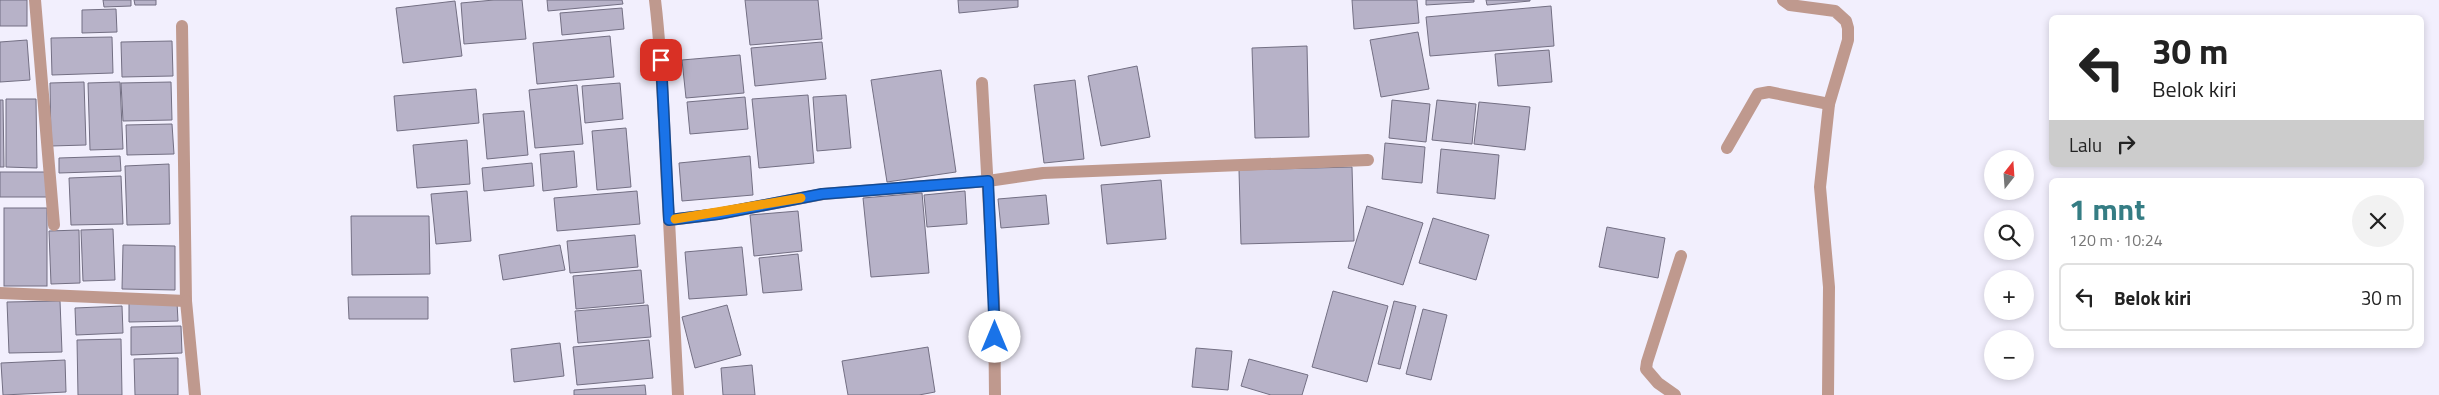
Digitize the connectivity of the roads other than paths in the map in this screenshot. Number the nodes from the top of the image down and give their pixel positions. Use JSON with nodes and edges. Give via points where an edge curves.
{"nodes":[{"id":1,"x":35,"y":0,"type":"edge"},
{"id":2,"x":655,"y":0,"type":"edge"},
{"id":3,"x":1783,"y":0,"type":"edge"},
{"id":4,"x":182,"y":26,"type":"dead end"},
{"id":5,"x":982,"y":83,"type":"dead end"},
{"id":6,"x":1830,"y":104,"type":"junction"},
{"id":7,"x":1727,"y":148,"type":"dead end"},
{"id":8,"x":1368,"y":160,"type":"dead end"},
{"id":9,"x":988,"y":181,"type":"junction"},
{"id":10,"x":669,"y":220,"type":"junction"},
{"id":11,"x":54,"y":225,"type":"dead end"},
{"id":12,"x":1681,"y":256,"type":"dead end"},
{"id":13,"x":0,"y":293,"type":"edge"},
{"id":14,"x":186,"y":301,"type":"junction"},
{"id":15,"x":195,"y":395,"type":"edge"},
{"id":16,"x":678,"y":395,"type":"edge"},
{"id":17,"x":995,"y":395,"type":"edge"},
{"id":18,"x":1675,"y":395,"type":"edge"},
{"id":19,"x":1828,"y":395,"type":"edge"}],
"edges":[{"from":1,"to":11,"type":"street"},
{"from":2,"to":10,"type":"street","via":[[664,94]]},
{"from":3,"to":6,"type":"street","via":[[1790,5],[1835,11],[1846,21],[1848,40]]},
{"from":4,"to":14,"type":"street"},
{"from":5,"to":9,"type":"street"},
{"from":6,"to":7,"type":"street","via":[[1768,92],[1758,94]]},
{"from":6,"to":19,"type":"street","via":[[1820,187],[1829,287]]},
{"from":8,"to":9,"type":"street","via":[[1043,173]]},
{"from":9,"to":10,"type":"street","via":[[822,194]]},
{"from":9,"to":17,"type":"street"},
{"from":10,"to":16,"type":"street"},
{"from":12,"to":18,"type":"street","via":[[1646,370]]},
{"from":13,"to":14,"type":"street"},
{"from":14,"to":15,"type":"street"}]}
